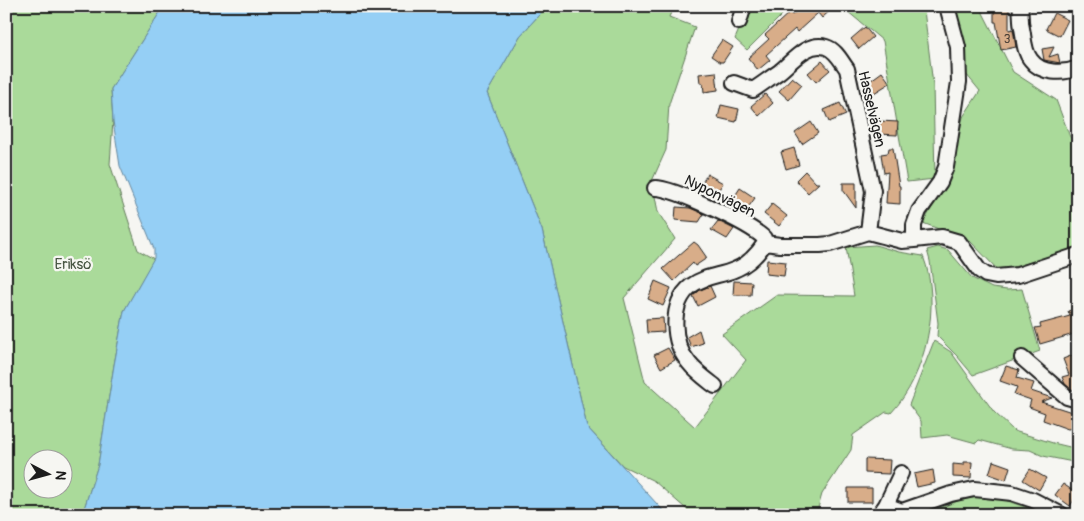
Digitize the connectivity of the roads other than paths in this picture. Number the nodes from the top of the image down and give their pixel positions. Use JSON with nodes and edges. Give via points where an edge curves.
{"nodes":[{"id":1,"x":744,"y":6,"type":"edge"},
{"id":2,"x":947,"y":6,"type":"edge"},
{"id":3,"x":1021,"y":6,"type":"edge"},
{"id":4,"x":739,"y":22,"type":"dead end"},
{"id":5,"x":1078,"y":68,"type":"edge"},
{"id":6,"x":734,"y":83,"type":"dead end"},
{"id":7,"x":655,"y":188,"type":"dead end"},
{"id":8,"x":868,"y":232,"type":"junction"},
{"id":9,"x":914,"y":240,"type":"junction"},
{"id":10,"x":765,"y":243,"type":"junction"},
{"id":11,"x":1078,"y":255,"type":"edge"},
{"id":12,"x":1022,"y":358,"type":"dead end"},
{"id":13,"x":715,"y":386,"type":"dead end"},
{"id":14,"x":1078,"y":400,"type":"edge"},
{"id":15,"x":901,"y":473,"type":"dead end"},
{"id":16,"x":883,"y":510,"type":"edge"},
{"id":17,"x":1062,"y":515,"type":"edge"}],
"edges":[{"from":1,"to":4,"type":"street"},
{"from":2,"to":9,"type":"street","via":[[958,47],[959,82],[946,167],[940,182],[919,211],[914,225]]},
{"from":3,"to":5,"type":"street","via":[[1022,30],[1030,59],[1048,71]]},
{"from":6,"to":8,"type":"street","name":"Hasselvägen","via":[[753,90],[812,48],[825,46],[837,54],[847,69],[873,191]]},
{"from":7,"to":10,"type":"street","name":"Nyponvägen","via":[[677,192],[747,226],[760,233]]},
{"from":8,"to":9,"type":"street"},
{"from":8,"to":10,"type":"street","via":[[830,244],[794,246]]},
{"from":9,"to":11,"type":"street","via":[[942,237],[959,242],[979,270],[996,277],[1018,275]]},
{"from":10,"to":13,"type":"street","via":[[750,262],[691,286],[678,304],[676,328],[683,355]]},
{"from":12,"to":14,"type":"street","via":[[1066,397]]},
{"from":15,"to":16,"type":"street"},
{"from":16,"to":17,"type":"street","via":[[902,511],[974,489],[1033,500]]}]}
